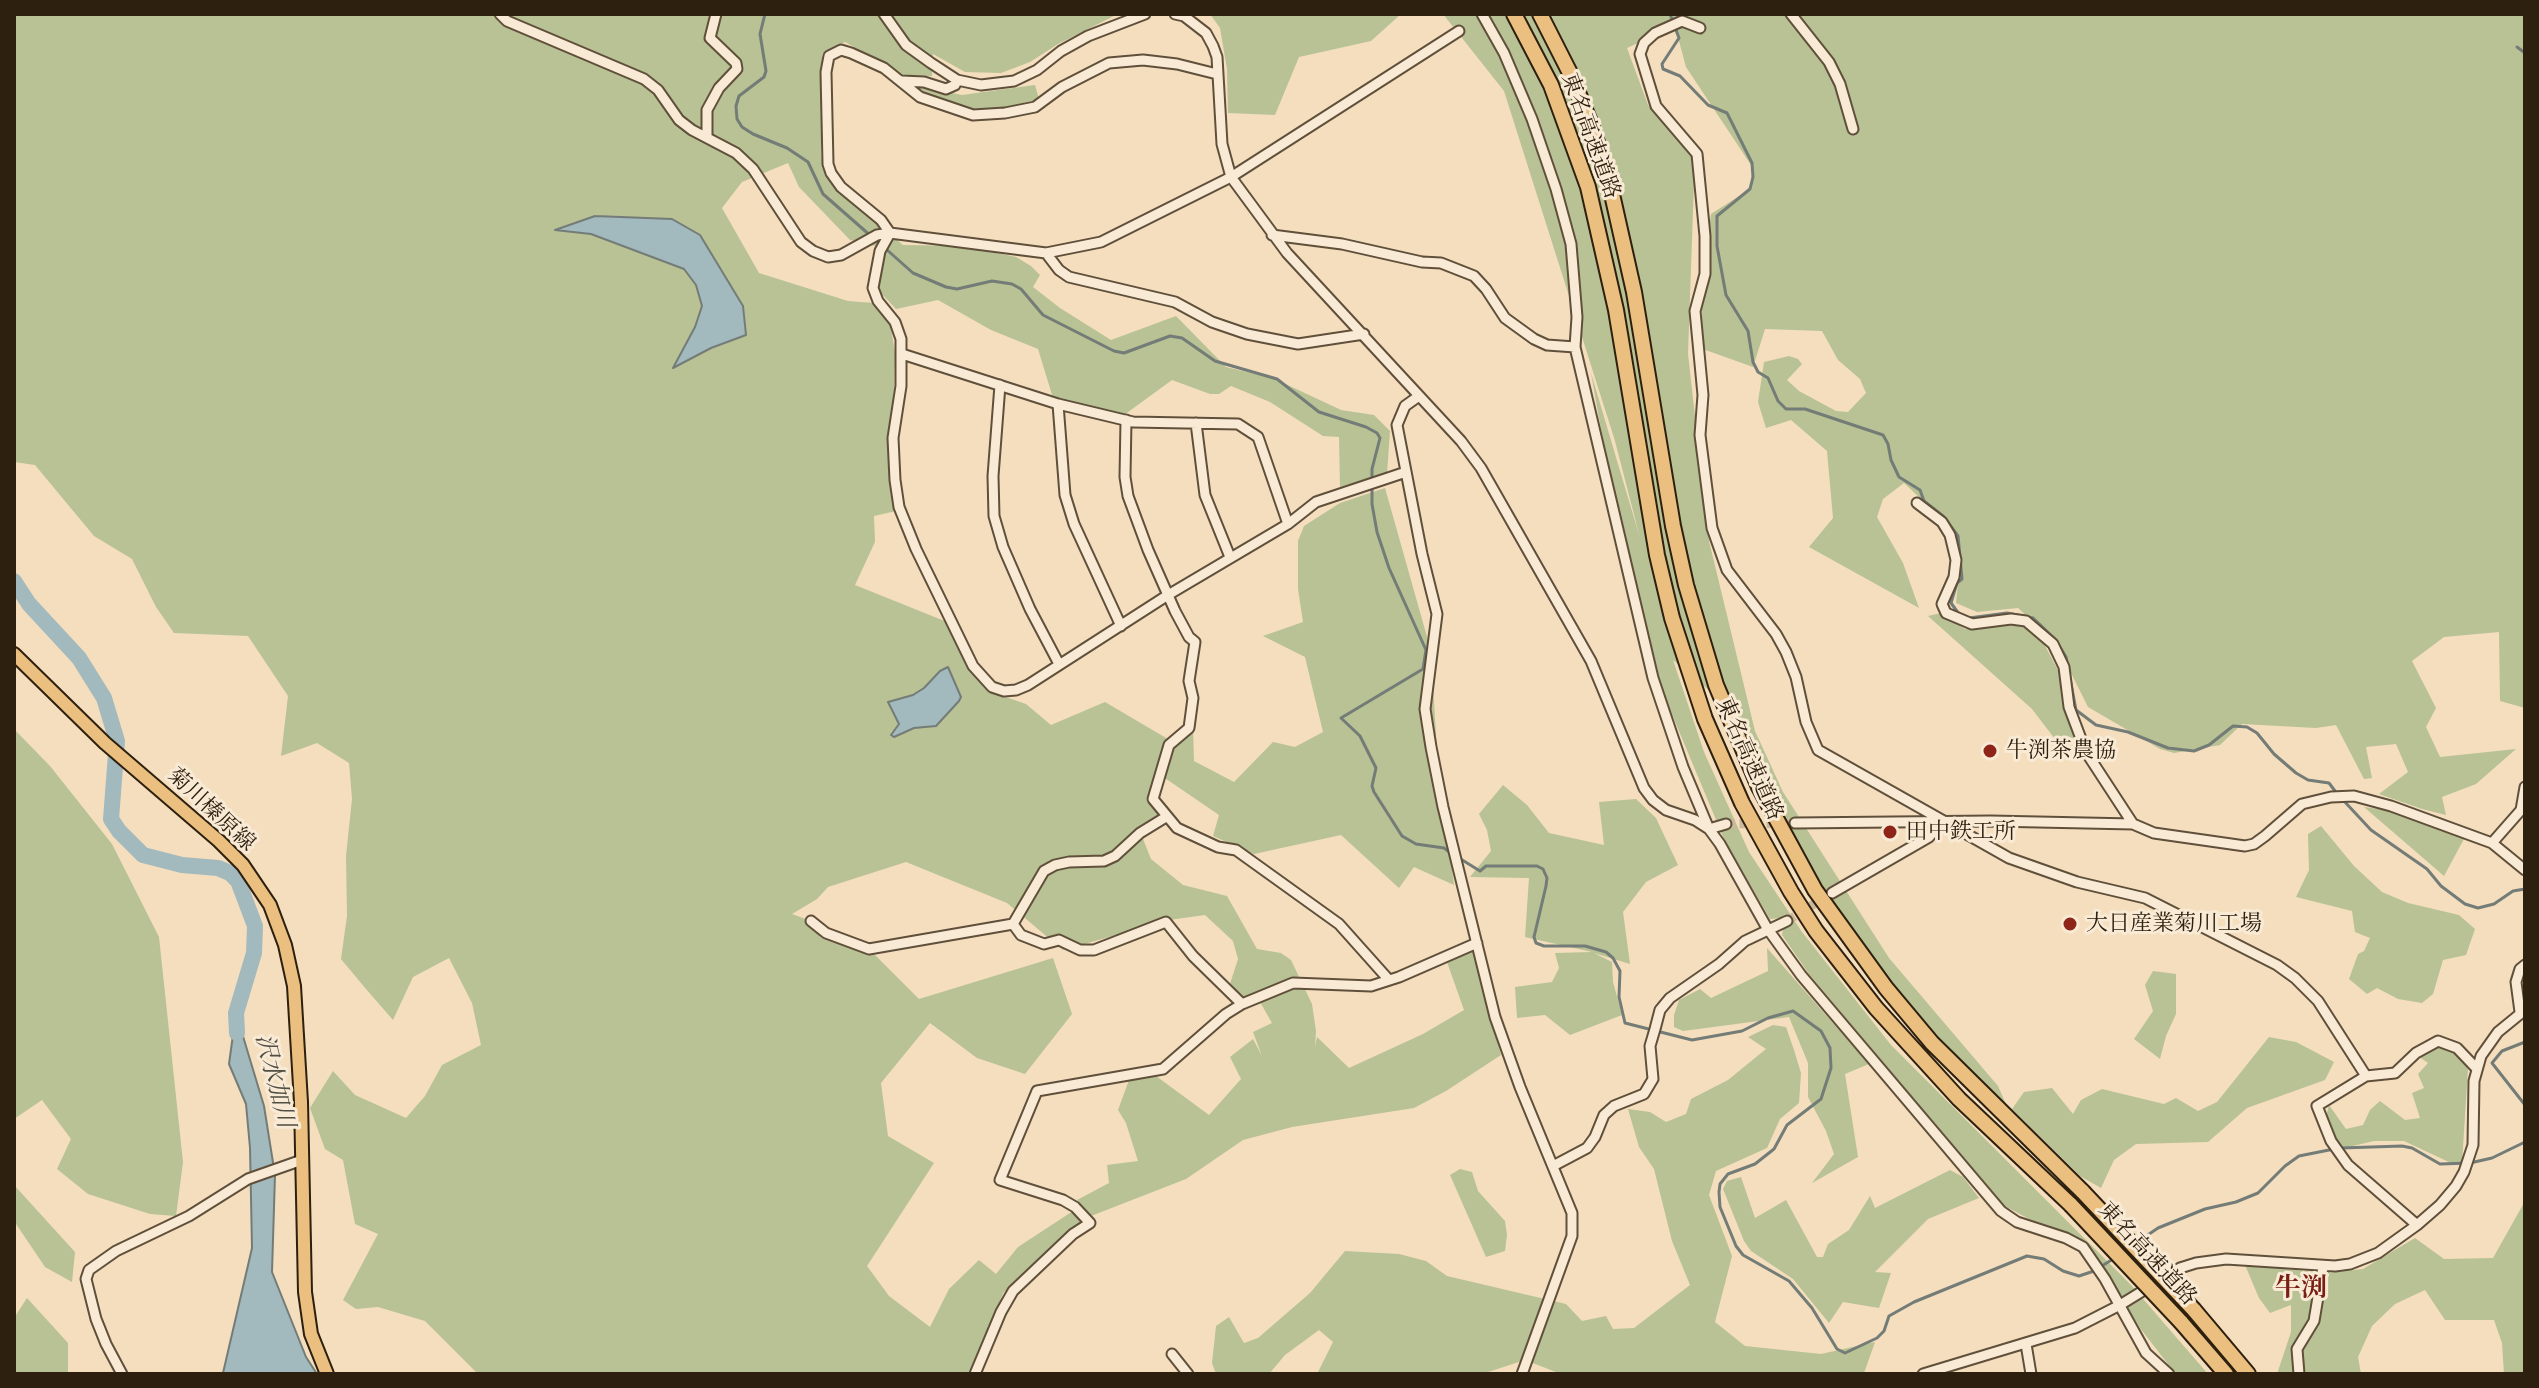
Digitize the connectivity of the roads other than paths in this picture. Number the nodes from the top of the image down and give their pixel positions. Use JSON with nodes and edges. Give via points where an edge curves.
{"nodes":[{"id":1,"x":500,"y":14,"type":"edge"},
{"id":2,"x":716,"y":14,"type":"edge"},
{"id":3,"x":884,"y":14,"type":"edge"},
{"id":4,"x":1145,"y":14,"type":"edge"},
{"id":5,"x":1175,"y":14,"type":"edge"},
{"id":6,"x":1482,"y":14,"type":"edge"},
{"id":7,"x":1514,"y":14,"type":"edge"},
{"id":8,"x":1540,"y":14,"type":"edge"},
{"id":9,"x":1791,"y":14,"type":"edge"},
{"id":10,"x":1700,"y":28,"type":"dead end"},
{"id":11,"x":1459,"y":31,"type":"dead end"},
{"id":12,"x":1217,"y":74,"type":"junction"},
{"id":13,"x":957,"y":80,"type":"junction"},
{"id":14,"x":902,"y":81,"type":"junction"},
{"id":15,"x":1853,"y":129,"type":"dead end"},
{"id":16,"x":707,"y":137,"type":"junction"},
{"id":17,"x":1231,"y":177,"type":"junction"},
{"id":18,"x":890,"y":233,"type":"junction"},
{"id":19,"x":1272,"y":235,"type":"junction"},
{"id":20,"x":1046,"y":253,"type":"junction"},
{"id":21,"x":1364,"y":334,"type":"junction"},
{"id":22,"x":1575,"y":347,"type":"junction"},
{"id":23,"x":902,"y":354,"type":"junction"},
{"id":24,"x":1000,"y":385,"type":"junction"},
{"id":25,"x":1419,"y":396,"type":"junction"},
{"id":26,"x":1058,"y":404,"type":"junction"},
{"id":27,"x":1126,"y":420,"type":"junction"},
{"id":28,"x":1196,"y":423,"type":"junction"},
{"id":29,"x":1406,"y":472,"type":"junction"},
{"id":30,"x":1917,"y":503,"type":"dead end"},
{"id":31,"x":1288,"y":524,"type":"junction"},
{"id":32,"x":1230,"y":557,"type":"junction"},
{"id":33,"x":1168,"y":595,"type":"junction"},
{"id":34,"x":1121,"y":626,"type":"junction"},
{"id":35,"x":14,"y":654,"type":"edge"},
{"id":36,"x":1059,"y":664,"type":"junction"},
{"id":37,"x":2525,"y":787,"type":"edge"},
{"id":38,"x":1166,"y":817,"type":"junction"},
{"id":39,"x":1942,"y":822,"type":"junction"},
{"id":40,"x":1795,"y":823,"type":"tunnel mouth"},
{"id":41,"x":1726,"y":824,"type":"tunnel mouth"},
{"id":42,"x":2133,"y":824,"type":"junction"},
{"id":43,"x":1709,"y":829,"type":"junction"},
{"id":44,"x":2492,"y":843,"type":"junction"},
{"id":45,"x":2525,"y":870,"type":"edge"},
{"id":46,"x":1832,"y":893,"type":"tunnel mouth"},
{"id":47,"x":811,"y":921,"type":"dead end"},
{"id":48,"x":1787,"y":921,"type":"tunnel mouth"},
{"id":49,"x":1013,"y":924,"type":"junction"},
{"id":50,"x":1767,"y":928,"type":"junction"},
{"id":51,"x":1477,"y":943,"type":"junction"},
{"id":52,"x":2525,"y":965,"type":"edge"},
{"id":53,"x":1389,"y":980,"type":"junction"},
{"id":54,"x":1242,"y":1004,"type":"junction"},
{"id":55,"x":2523,"y":1011,"type":"edge"},
{"id":56,"x":2477,"y":1069,"type":"junction"},
{"id":57,"x":2366,"y":1076,"type":"junction"},
{"id":58,"x":300,"y":1160,"type":"junction"},
{"id":59,"x":1553,"y":1166,"type":"junction"},
{"id":60,"x":2417,"y":1225,"type":"junction"},
{"id":61,"x":2323,"y":1267,"type":"junction"},
{"id":62,"x":2120,"y":1305,"type":"junction"},
{"id":63,"x":2026,"y":1344,"type":"junction"},
{"id":64,"x":1172,"y":1354,"type":"dead end"},
{"id":65,"x":122,"y":1374,"type":"edge"},
{"id":66,"x":327,"y":1374,"type":"edge"},
{"id":67,"x":975,"y":1374,"type":"edge"},
{"id":68,"x":1188,"y":1374,"type":"edge"},
{"id":69,"x":1522,"y":1374,"type":"edge"},
{"id":70,"x":1923,"y":1374,"type":"edge"},
{"id":71,"x":2031,"y":1374,"type":"edge"},
{"id":72,"x":2169,"y":1374,"type":"edge"},
{"id":73,"x":2226,"y":1374,"type":"edge"},
{"id":74,"x":2248,"y":1374,"type":"edge"},
{"id":75,"x":2299,"y":1374,"type":"edge"}],
"edges":[{"from":1,"to":16,"type":"street","via":[[644,79],[679,120]]},
{"from":2,"to":16,"type":"street","via":[[710,38],[737,69],[707,110]]},
{"from":3,"to":13,"type":"street","via":[[906,45]]},
{"from":4,"to":13,"type":"street","via":[[1088,36],[1014,81],[981,85]]},
{"from":5,"to":12,"type":"street","via":[[1206,33],[1217,57]]},
{"from":6,"to":22,"type":"street","via":[[1527,105],[1556,189],[1571,244]]},
{"from":7,"to":73,"type":"highway","name":"東名高速道路","bridge":true,"via":[[1551,85],[1588,187],[1614,297],[1672,618],[1705,719],[1742,803],[1816,931],[1876,1008],[1959,1099],[2071,1205]]},
{"from":8,"to":74,"type":"highway","name":"東名高速道路","bridge":true,"via":[[1575,85],[1607,172],[1686,585],[1716,685],[1759,787],[1815,890],[1886,988],[1941,1052],[2194,1310]]},
{"from":9,"to":15,"type":"street","via":[[1829,62]]},
{"from":10,"to":39,"type":"street","via":[[1682,21],[1655,33],[1640,54],[1656,106],[1697,154],[1705,274],[1695,311],[1703,395],[1700,435],[1712,528],[1737,587],[1786,652],[1818,750]]},
{"from":11,"to":17,"type":"street"},
{"from":12,"to":14,"type":"street","via":[[1143,60],[1109,63],[1035,107],[973,115],[920,97]]},
{"from":12,"to":17,"type":"street","via":[[1222,144]]},
{"from":13,"to":14,"type":"street","via":[[946,89]]},
{"from":14,"to":18,"type":"street","via":[[841,50],[829,56],[826,65],[831,173]]},
{"from":16,"to":18,"type":"street","via":[[753,169],[801,242],[813,251],[841,255]]},
{"from":17,"to":19,"type":"street"},
{"from":17,"to":20,"type":"street","via":[[1101,242]]},
{"from":18,"to":20,"type":"street"},
{"from":18,"to":23,"type":"street","via":[[880,251],[873,288],[899,330]]},
{"from":19,"to":21,"type":"street"},
{"from":19,"to":22,"type":"street","via":[[1441,263],[1474,276],[1505,318],[1534,339]]},
{"from":20,"to":21,"type":"street","via":[[1069,277],[1175,302],[1247,334],[1298,344]]},
{"from":21,"to":25,"type":"street"},
{"from":22,"to":43,"type":"street","via":[[1653,678]]},
{"from":23,"to":24,"type":"street"},
{"from":23,"to":36,"type":"street","via":[[893,438],[899,507],[973,666],[992,687],[1004,691],[1028,685]]},
{"from":24,"to":26,"type":"street"},
{"from":24,"to":36,"type":"street","via":[[994,516],[1030,609]]},
{"from":25,"to":29,"type":"street","via":[[1405,406],[1397,425]]},
{"from":25,"to":43,"type":"street","via":[[1461,441],[1499,497],[1591,661],[1644,788],[1666,810]]},
{"from":26,"to":27,"type":"street"},
{"from":26,"to":34,"type":"street","via":[[1065,495]]},
{"from":27,"to":28,"type":"street"},
{"from":27,"to":33,"type":"street","via":[[1128,496]]},
{"from":28,"to":31,"type":"street","via":[[1238,424],[1258,437]]},
{"from":28,"to":32,"type":"street","via":[[1205,495]]},
{"from":29,"to":31,"type":"street","via":[[1316,502]]},
{"from":29,"to":51,"type":"street","via":[[1437,614],[1425,709]]},
{"from":30,"to":42,"type":"street","via":[[1950,535],[1956,560],[1942,604],[1946,613],[1972,624],[2026,621],[2053,644],[2086,752]]},
{"from":31,"to":32,"type":"street"},
{"from":32,"to":33,"type":"street"},
{"from":33,"to":34,"type":"street"},
{"from":33,"to":38,"type":"street","via":[[1195,642],[1189,728],[1169,745],[1153,795]]},
{"from":34,"to":36,"type":"street"},
{"from":35,"to":58,"type":"main road","name":"菊川榛原線","via":[[105,743],[219,841],[270,905],[294,986]]},
{"from":37,"to":44,"type":"street","via":[[2521,810]]},
{"from":38,"to":49,"type":"street","via":[[1104,861],[1069,862],[1044,871]]},
{"from":38,"to":53,"type":"street","via":[[1177,828],[1252,860],[1339,924]]},
{"from":39,"to":40,"type":"street"},
{"from":39,"to":42,"type":"street"},
{"from":39,"to":46,"type":"street","via":[[1929,837]]},
{"from":39,"to":57,"type":"street","via":[[2009,858],[2145,898],[2277,965],[2318,1001]]},
{"from":41,"to":43,"type":"street"},
{"from":42,"to":44,"type":"street","via":[[2154,833],[2245,846],[2302,804],[2354,796]]},
{"from":43,"to":50,"type":"street"},
{"from":44,"to":45,"type":"street"},
{"from":47,"to":49,"type":"street","via":[[826,933],[869,949]]},
{"from":48,"to":50,"type":"street"},
{"from":49,"to":54,"type":"street","via":[[1021,935],[1044,944],[1059,940],[1094,950],[1166,922]]},
{"from":50,"to":59,"type":"street","via":[[1670,998],[1660,1010],[1650,1046],[1653,1079],[1644,1094],[1614,1106],[1587,1148]]},
{"from":50,"to":62,"type":"street","via":[[1989,1198],[2017,1222],[2083,1247]]},
{"from":51,"to":53,"type":"street"},
{"from":51,"to":59,"type":"street","via":[[1495,1017]]},
{"from":52,"to":55,"type":"street","via":[[2516,982]]},
{"from":53,"to":54,"type":"street","via":[[1371,986],[1293,983]]},
{"from":54,"to":67,"type":"street","via":[[1163,1069],[1037,1091],[1000,1180],[1063,1200],[1090,1223],[1013,1291]]},
{"from":55,"to":56,"type":"street","via":[[2498,1032]]},
{"from":56,"to":57,"type":"street","via":[[2457,1048],[2438,1041],[2395,1073]]},
{"from":56,"to":60,"type":"street","via":[[2473,1145],[2464,1172],[2445,1200]]},
{"from":57,"to":60,"type":"street","via":[[2317,1106],[2319,1116],[2348,1165]]},
{"from":58,"to":65,"type":"street","via":[[249,1179],[89,1270],[87,1285],[96,1319]]},
{"from":58,"to":66,"type":"main road","name":"菊川榛原線","via":[[305,1292],[311,1334]]},
{"from":59,"to":69,"type":"street","via":[[1572,1213],[1572,1236]]},
{"from":60,"to":61,"type":"street","via":[[2378,1253]]},
{"from":61,"to":62,"type":"street","via":[[2210,1260],[2180,1268]]},
{"from":61,"to":75,"type":"street","via":[[2314,1321],[2297,1349]]},
{"from":62,"to":63,"type":"street"},
{"from":62,"to":72,"type":"street","via":[[2146,1353]]},
{"from":63,"to":70,"type":"street"},
{"from":63,"to":71,"type":"street"},
{"from":64,"to":68,"type":"street"}]}
